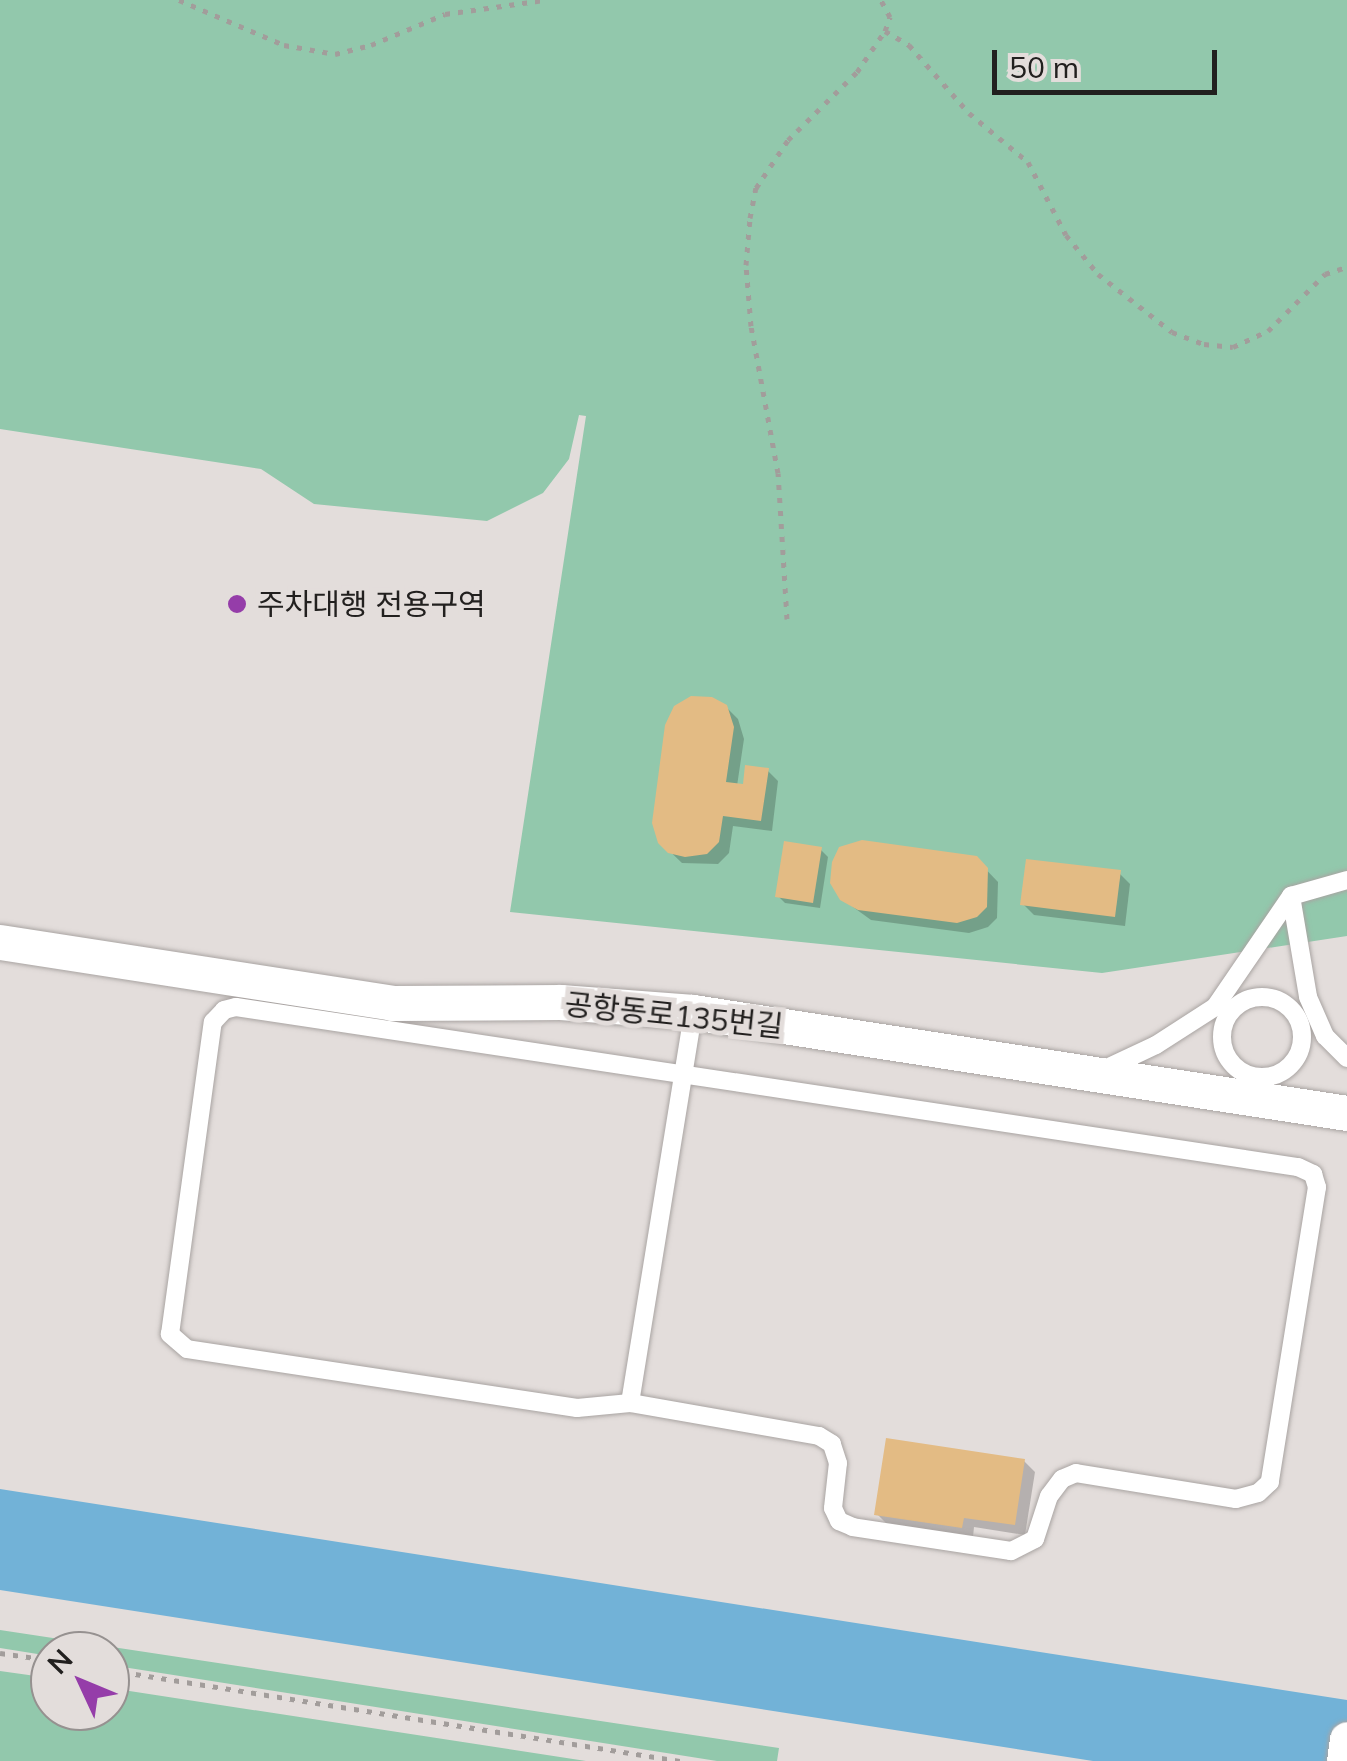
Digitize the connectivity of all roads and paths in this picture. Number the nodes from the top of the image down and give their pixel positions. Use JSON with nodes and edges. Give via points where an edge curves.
{"nodes":[{"id":1,"x":179,"y":0,"type":"edge"},
{"id":2,"x":544,"y":0,"type":"edge"},
{"id":3,"x":880,"y":0,"type":"edge"},
{"id":4,"x":885,"y":32,"type":"junction"},
{"id":5,"x":1347,"y":267,"type":"edge"},
{"id":6,"x":787,"y":619,"type":"dead end"},
{"id":7,"x":1347,"y":880,"type":"edge"},
{"id":8,"x":1290,"y":896,"type":"junction"},
{"id":9,"x":0,"y":942,"type":"edge"},
{"id":10,"x":693,"y":1012,"type":"junction"},
{"id":11,"x":1221,"y":1013,"type":"junction"},
{"id":12,"x":1308,"y":1021,"type":"junction"},
{"id":13,"x":1347,"y":1058,"type":"edge"},
{"id":14,"x":683,"y":1074,"type":"junction"},
{"id":15,"x":1096,"y":1074,"type":"junction"},
{"id":16,"x":1256,"y":1088,"type":"junction"},
{"id":17,"x":1347,"y":1113,"type":"edge"},
{"id":18,"x":630,"y":1403,"type":"junction"},
{"id":19,"x":0,"y":1653,"type":"edge"},
{"id":20,"x":30,"y":1657,"type":"edge"},
{"id":21,"x":130,"y":1673,"type":"edge"},
{"id":22,"x":1347,"y":1739,"type":"edge"},
{"id":23,"x":680,"y":1761,"type":"edge"},
{"id":24,"x":1344,"y":1761,"type":"edge"}],
"edges":[{"from":1,"to":2,"type":"path","via":[[284,45],[335,54],[445,14]]},
{"from":3,"to":4,"type":"path","via":[[890,16]]},
{"from":4,"to":5,"type":"path","via":[[909,46],[969,113],[1028,162],[1066,236],[1098,274],[1172,332],[1232,347],[1268,331],[1325,274]]},
{"from":4,"to":6,"type":"path","via":[[857,72],[788,140],[756,188],[750,218],[751,326],[778,472]]},
{"from":7,"to":8,"type":"lane"},
{"from":8,"to":11,"type":"lane"},
{"from":8,"to":12,"type":"lane"},
{"from":9,"to":10,"type":"street","name":"공항동로135번길","via":[[392,1003],[562,1002]]},
{"from":10,"to":14,"type":"lane"},
{"from":10,"to":15,"type":"street","name":"공항동로135번길"},
{"from":11,"to":12,"type":"lane","via":[[1246,1000],[1272,998]]},
{"from":11,"to":15,"type":"lane"},
{"from":11,"to":16,"type":"lane","via":[[1226,1056]]},
{"from":12,"to":13,"type":"lane"},
{"from":12,"to":16,"type":"lane","via":[[1293,1062]]},
{"from":14,"to":18,"type":"lane"},
{"from":14,"to":18,"type":"lane","via":[[236,1007],[213,1022],[170,1334],[176,1344],[577,1408]]},
{"from":14,"to":18,"type":"lane","via":[[1313,1174],[1317,1187],[1276,1463],[1258,1494],[1236,1499],[1076,1473],[1049,1496],[1035,1539],[1011,1551],[840,1520],[833,1508],[838,1462],[832,1444],[819,1436]]},
{"from":15,"to":16,"type":"street","name":"공항동로135번길"},
{"from":16,"to":17,"type":"street","name":"공항동로135번길"},
{"from":19,"to":20,"type":"path"},
{"from":21,"to":23,"type":"path"},
{"from":22,"to":24,"type":"street"}]}
